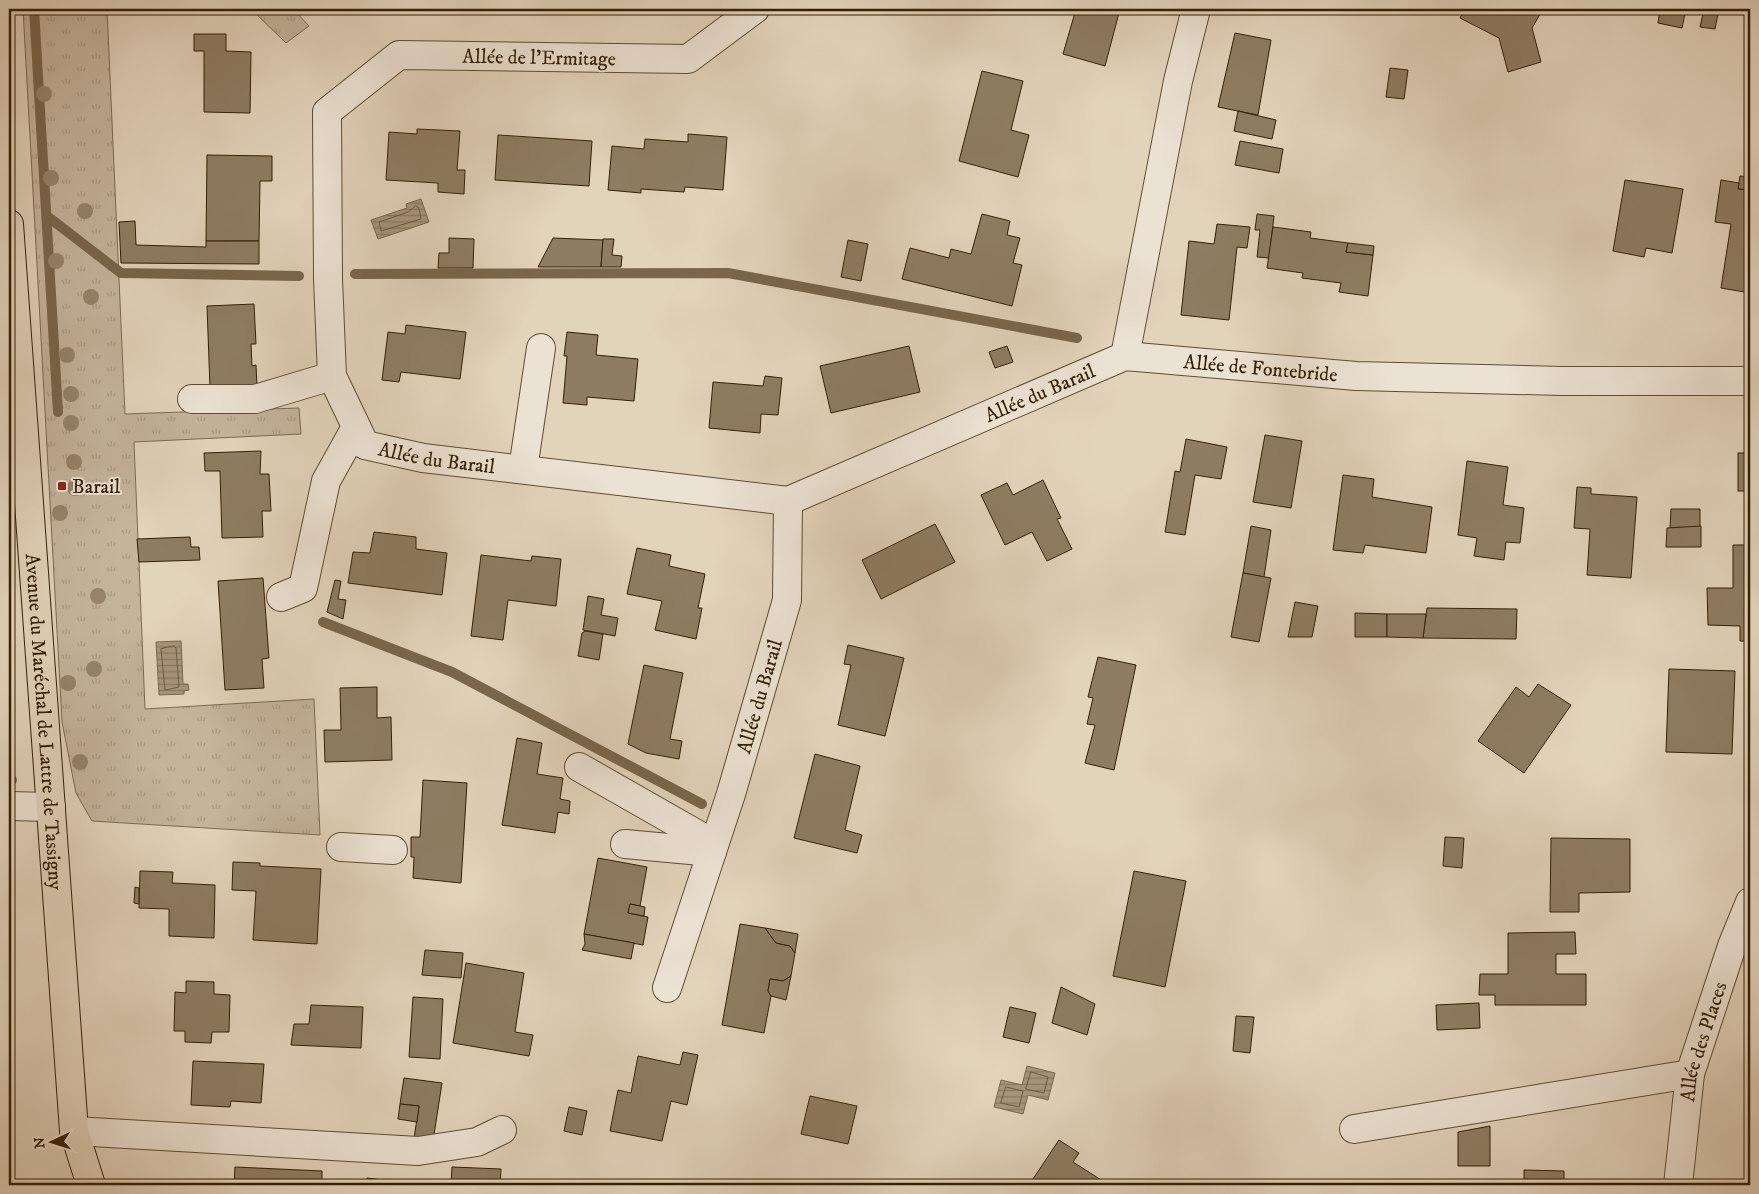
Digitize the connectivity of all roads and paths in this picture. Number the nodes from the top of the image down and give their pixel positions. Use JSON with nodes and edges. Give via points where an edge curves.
{"nodes":[{"id":1,"x":754,"y":9,"type":"edge"},
{"id":2,"x":1196,"y":9,"type":"edge"},
{"id":3,"x":327,"y":112,"type":"joint"},
{"id":4,"x":9,"y":236,"type":"edge"},
{"id":5,"x":12,"y":315,"type":"edge"},
{"id":6,"x":541,"y":348,"type":"dead end"},
{"id":7,"x":1125,"y":356,"type":"junction"},
{"id":8,"x":332,"y":376,"type":"junction"},
{"id":9,"x":1750,"y":381,"type":"edge"},
{"id":10,"x":192,"y":398,"type":"dead end"},
{"id":11,"x":356,"y":427,"type":"junction"},
{"id":12,"x":17,"y":447,"type":"edge"},
{"id":13,"x":523,"y":469,"type":"junction"},
{"id":14,"x":788,"y":500,"type":"junction"},
{"id":15,"x":281,"y":597,"type":"dead end"},
{"id":16,"x":580,"y":767,"type":"dead end"},
{"id":17,"x":9,"y":806,"type":"edge"},
{"id":18,"x":51,"y":806,"type":"junction"},
{"id":19,"x":625,"y":844,"type":"dead end"},
{"id":20,"x":714,"y":845,"type":"junction"},
{"id":21,"x":341,"y":847,"type":"dead end"},
{"id":22,"x":393,"y":850,"type":"dead end"},
{"id":23,"x":1750,"y":902,"type":"edge"},
{"id":24,"x":667,"y":988,"type":"dead end"},
{"id":25,"x":1690,"y":1074,"type":"junction"},
{"id":26,"x":1354,"y":1129,"type":"dead end"},
{"id":27,"x":502,"y":1130,"type":"dead end"},
{"id":28,"x":74,"y":1131,"type":"junction"},
{"id":29,"x":92,"y":1185,"type":"edge"},
{"id":30,"x":1678,"y":1185,"type":"edge"}],
"edges":[{"from":1,"to":3,"type":"street","name":"Allée de l'Ermitage","via":[[688,59],[399,56]]},
{"from":2,"to":7,"type":"street","via":[[1178,81]]},
{"from":3,"to":8,"type":"street","name":"Allée du Barail"},
{"from":4,"to":5,"type":"main road","name":"Avenue du Maréchal de Lattre de Tassigny"},
{"from":5,"to":12,"type":"main road","name":"Avenue du Maréchal de Lattre de Tassigny"},
{"from":6,"to":13,"type":"street"},
{"from":7,"to":9,"type":"street","name":"Allée de Fontebride","via":[[1356,376]]},
{"from":7,"to":14,"type":"street","name":"Allée du Barail"},
{"from":8,"to":10,"type":"street","via":[[255,399]]},
{"from":8,"to":11,"type":"street","name":"Allée du Barail"},
{"from":11,"to":13,"type":"street","name":"Allée du Barail","via":[[365,445],[423,458]]},
{"from":11,"to":15,"type":"street","via":[[326,481],[303,588]]},
{"from":12,"to":18,"type":"main road","name":"Avenue du Maréchal de Lattre de Tassigny"},
{"from":13,"to":14,"type":"street","name":"Allée du Barail"},
{"from":14,"to":20,"type":"street","name":"Allée du Barail","via":[[787,600]]},
{"from":16,"to":20,"type":"street"},
{"from":17,"to":18,"type":"street"},
{"from":18,"to":28,"type":"main road","name":"Avenue du Maréchal de Lattre de Tassigny"},
{"from":19,"to":20,"type":"street"},
{"from":20,"to":24,"type":"street","name":"Allée du Barail"},
{"from":21,"to":22,"type":"street"},
{"from":23,"to":25,"type":"street","name":"Allée des Places","via":[[1732,946]]},
{"from":25,"to":26,"type":"street"},
{"from":25,"to":30,"type":"street","name":"Allée des Places"},
{"from":27,"to":28,"type":"street","via":[[477,1142],[418,1151]]},
{"from":28,"to":29,"type":"main road","name":"Avenue du Maréchal de Lattre de Tassigny"}]}
